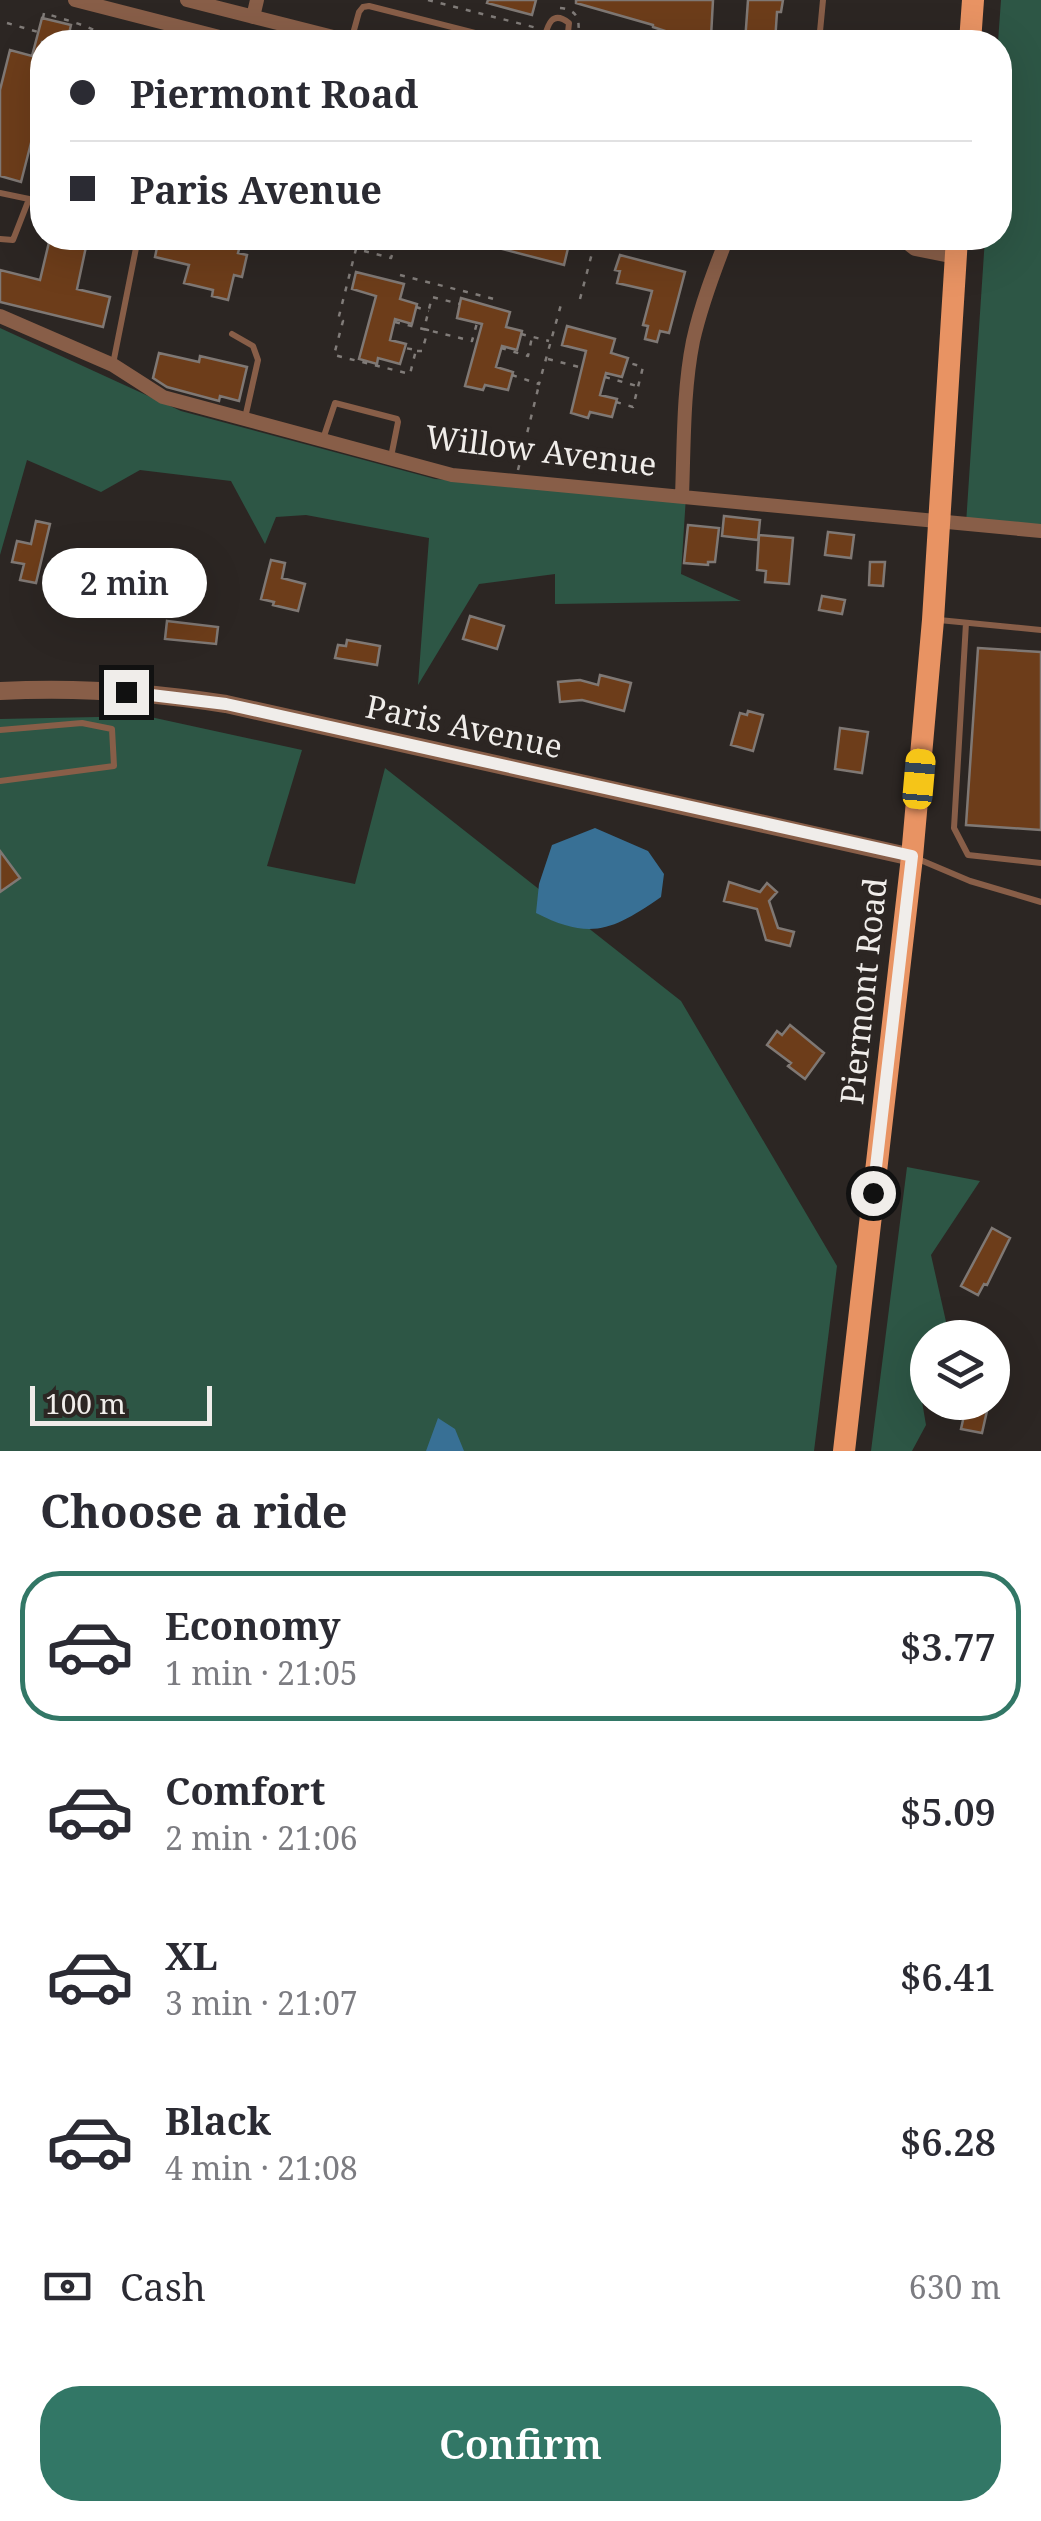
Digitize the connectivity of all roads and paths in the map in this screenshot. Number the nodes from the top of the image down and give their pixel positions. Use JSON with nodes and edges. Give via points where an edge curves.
{"nodes":[{"id":1,"x":75,"y":0,"type":"edge"},
{"id":2,"x":187,"y":0,"type":"edge"},
{"id":3,"x":258,"y":0,"type":"edge"},
{"id":4,"x":428,"y":0,"type":"edge"},
{"id":5,"x":823,"y":0,"type":"edge"},
{"id":6,"x":972,"y":0,"type":"edge"},
{"id":7,"x":550,"y":11,"type":"dead end"},
{"id":8,"x":253,"y":17,"type":"junction"},
{"id":9,"x":541,"y":17,"type":"dead end"},
{"id":10,"x":43,"y":18,"type":"dead end"},
{"id":11,"x":7,"y":24,"type":"dead end"},
{"id":12,"x":30,"y":30,"type":"edge"},
{"id":13,"x":95,"y":30,"type":"edge"},
{"id":14,"x":192,"y":30,"type":"edge"},
{"id":15,"x":304,"y":30,"type":"edge"},
{"id":16,"x":355,"y":30,"type":"edge"},
{"id":17,"x":464,"y":30,"type":"edge"},
{"id":18,"x":546,"y":30,"type":"edge"},
{"id":19,"x":570,"y":30,"type":"edge"},
{"id":20,"x":579,"y":30,"type":"edge"},
{"id":21,"x":820,"y":30,"type":"edge"},
{"id":22,"x":971,"y":30,"type":"edge"},
{"id":23,"x":0,"y":193,"type":"edge"},
{"id":24,"x":0,"y":239,"type":"edge"},
{"id":25,"x":136,"y":250,"type":"edge"},
{"id":26,"x":593,"y":250,"type":"edge"},
{"id":27,"x":722,"y":250,"type":"edge"},
{"id":28,"x":956,"y":250,"type":"edge"},
{"id":29,"x":392,"y":255,"type":"dead end"},
{"id":30,"x":400,"y":275,"type":"dead end"},
{"id":31,"x":494,"y":299,"type":"dead end"},
{"id":32,"x":580,"y":299,"type":"dead end"},
{"id":33,"x":562,"y":301,"type":"dead end"},
{"id":34,"x":460,"y":304,"type":"dead end"},
{"id":35,"x":416,"y":307,"type":"dead end"},
{"id":36,"x":429,"y":310,"type":"junction"},
{"id":37,"x":0,"y":316,"type":"edge"},
{"id":38,"x":395,"y":322,"type":"dead end"},
{"id":39,"x":476,"y":323,"type":"dead end"},
{"id":40,"x":426,"y":330,"type":"junction"},
{"id":41,"x":232,"y":334,"type":"dead end"},
{"id":42,"x":521,"y":334,"type":"dead end"},
{"id":43,"x":532,"y":337,"type":"junction"},
{"id":44,"x":551,"y":342,"type":"junction"},
{"id":45,"x":405,"y":348,"type":"dead end"},
{"id":46,"x":501,"y":348,"type":"dead end"},
{"id":47,"x":416,"y":350,"type":"junction"},
{"id":48,"x":546,"y":358,"type":"junction"},
{"id":49,"x":626,"y":362,"type":"dead end"},
{"id":50,"x":112,"y":365,"type":"junction"},
{"id":51,"x":579,"y":367,"type":"dead end"},
{"id":52,"x":512,"y":375,"type":"dead end"},
{"id":53,"x":605,"y":377,"type":"dead end"},
{"id":54,"x":539,"y":384,"type":"junction"},
{"id":55,"x":638,"y":386,"type":"junction"},
{"id":56,"x":616,"y":402,"type":"dead end"},
{"id":57,"x":245,"y":419,"type":"junction"},
{"id":58,"x":322,"y":440,"type":"junction"},
{"id":59,"x":390,"y":458,"type":"junction"},
{"id":60,"x":515,"y":481,"type":"junction"},
{"id":61,"x":682,"y":496,"type":"junction"},
{"id":62,"x":939,"y":520,"type":"junction"},
{"id":63,"x":1041,"y":531,"type":"edge"},
{"id":64,"x":933,"y":620,"type":"junction"},
{"id":65,"x":966,"y":623,"type":"junction"},
{"id":66,"x":1041,"y":630,"type":"edge"},
{"id":67,"x":0,"y":691,"type":"edge"},
{"id":68,"x":0,"y":730,"type":"edge"},
{"id":69,"x":0,"y":781,"type":"edge"},
{"id":70,"x":912,"y":856,"type":"junction"},
{"id":71,"x":1041,"y":863,"type":"edge"},
{"id":72,"x":1041,"y":902,"type":"edge"},
{"id":73,"x":844,"y":1451,"type":"edge"}],
"edges":[{"from":1,"to":14,"type":"street"},
{"from":2,"to":8,"type":"street"},
{"from":3,"to":8,"type":"street"},
{"from":4,"to":9,"type":"path","via":[[536,29]]},
{"from":5,"to":21,"type":"lane"},
{"from":6,"to":22,"type":"main road"},
{"from":7,"to":20,"type":"path","via":[[570,9]]},
{"from":8,"to":15,"type":"street"},
{"from":10,"to":13,"type":"path","via":[[44,13]]},
{"from":11,"to":12,"type":"path"},
{"from":16,"to":17,"type":"lane","via":[[363,6]]},
{"from":18,"to":19,"type":"lane","via":[[552,19],[564,18]]},
{"from":23,"to":24,"type":"lane","via":[[28,199],[13,240]]},
{"from":25,"to":50,"type":"lane"},
{"from":26,"to":32,"type":"path"},
{"from":27,"to":61,"type":"street","via":[[688,371]]},
{"from":28,"to":62,"type":"main road","name":"Piermont Road"},
{"from":29,"to":47,"type":"path","via":[[356,250],[334,355],[410,374]]},
{"from":30,"to":31,"type":"path"},
{"from":33,"to":44,"type":"path"},
{"from":34,"to":36,"type":"path","via":[[432,297]]},
{"from":35,"to":36,"type":"path"},
{"from":36,"to":40,"type":"path"},
{"from":37,"to":50,"type":"street","name":"Willow Avenue"},
{"from":38,"to":40,"type":"path"},
{"from":39,"to":40,"type":"path","via":[[472,341]]},
{"from":40,"to":47,"type":"path","via":[[422,352]]},
{"from":41,"to":57,"type":"lane","via":[[253,346],[258,360]]},
{"from":42,"to":43,"type":"path"},
{"from":43,"to":44,"type":"path"},
{"from":43,"to":46,"type":"path","via":[[528,356]]},
{"from":44,"to":48,"type":"path"},
{"from":45,"to":47,"type":"path"},
{"from":48,"to":51,"type":"path"},
{"from":48,"to":54,"type":"path"},
{"from":49,"to":55,"type":"path","via":[[643,366]]},
{"from":50,"to":57,"type":"street","name":"Willow Avenue","via":[[162,397]]},
{"from":52,"to":54,"type":"path"},
{"from":53,"to":55,"type":"path"},
{"from":54,"to":60,"type":"path"},
{"from":55,"to":56,"type":"path","via":[[633,407]]},
{"from":57,"to":58,"type":"street","name":"Willow Avenue"},
{"from":58,"to":59,"type":"street","name":"Willow Avenue"},
{"from":58,"to":59,"type":"lane","via":[[332,404],[350,407],[397,420]]},
{"from":59,"to":60,"type":"street","name":"Willow Avenue","via":[[452,475]]},
{"from":60,"to":61,"type":"street","name":"Willow Avenue"},
{"from":61,"to":62,"type":"street","name":"Willow Avenue"},
{"from":62,"to":63,"type":"street","name":"Willow Avenue"},
{"from":62,"to":64,"type":"main road","name":"Piermont Road"},
{"from":64,"to":65,"type":"lane"},
{"from":64,"to":70,"type":"main road","name":"Piermont Road"},
{"from":65,"to":66,"type":"lane"},
{"from":65,"to":71,"type":"lane","via":[[954,828],[968,855]]},
{"from":67,"to":70,"type":"street","name":"Paris Avenue","via":[[94,689],[226,704]]},
{"from":68,"to":69,"type":"lane","via":[[82,723],[112,730],[114,766]]},
{"from":70,"to":72,"type":"lane"},
{"from":70,"to":73,"type":"main road","name":"Piermont Road"}]}
